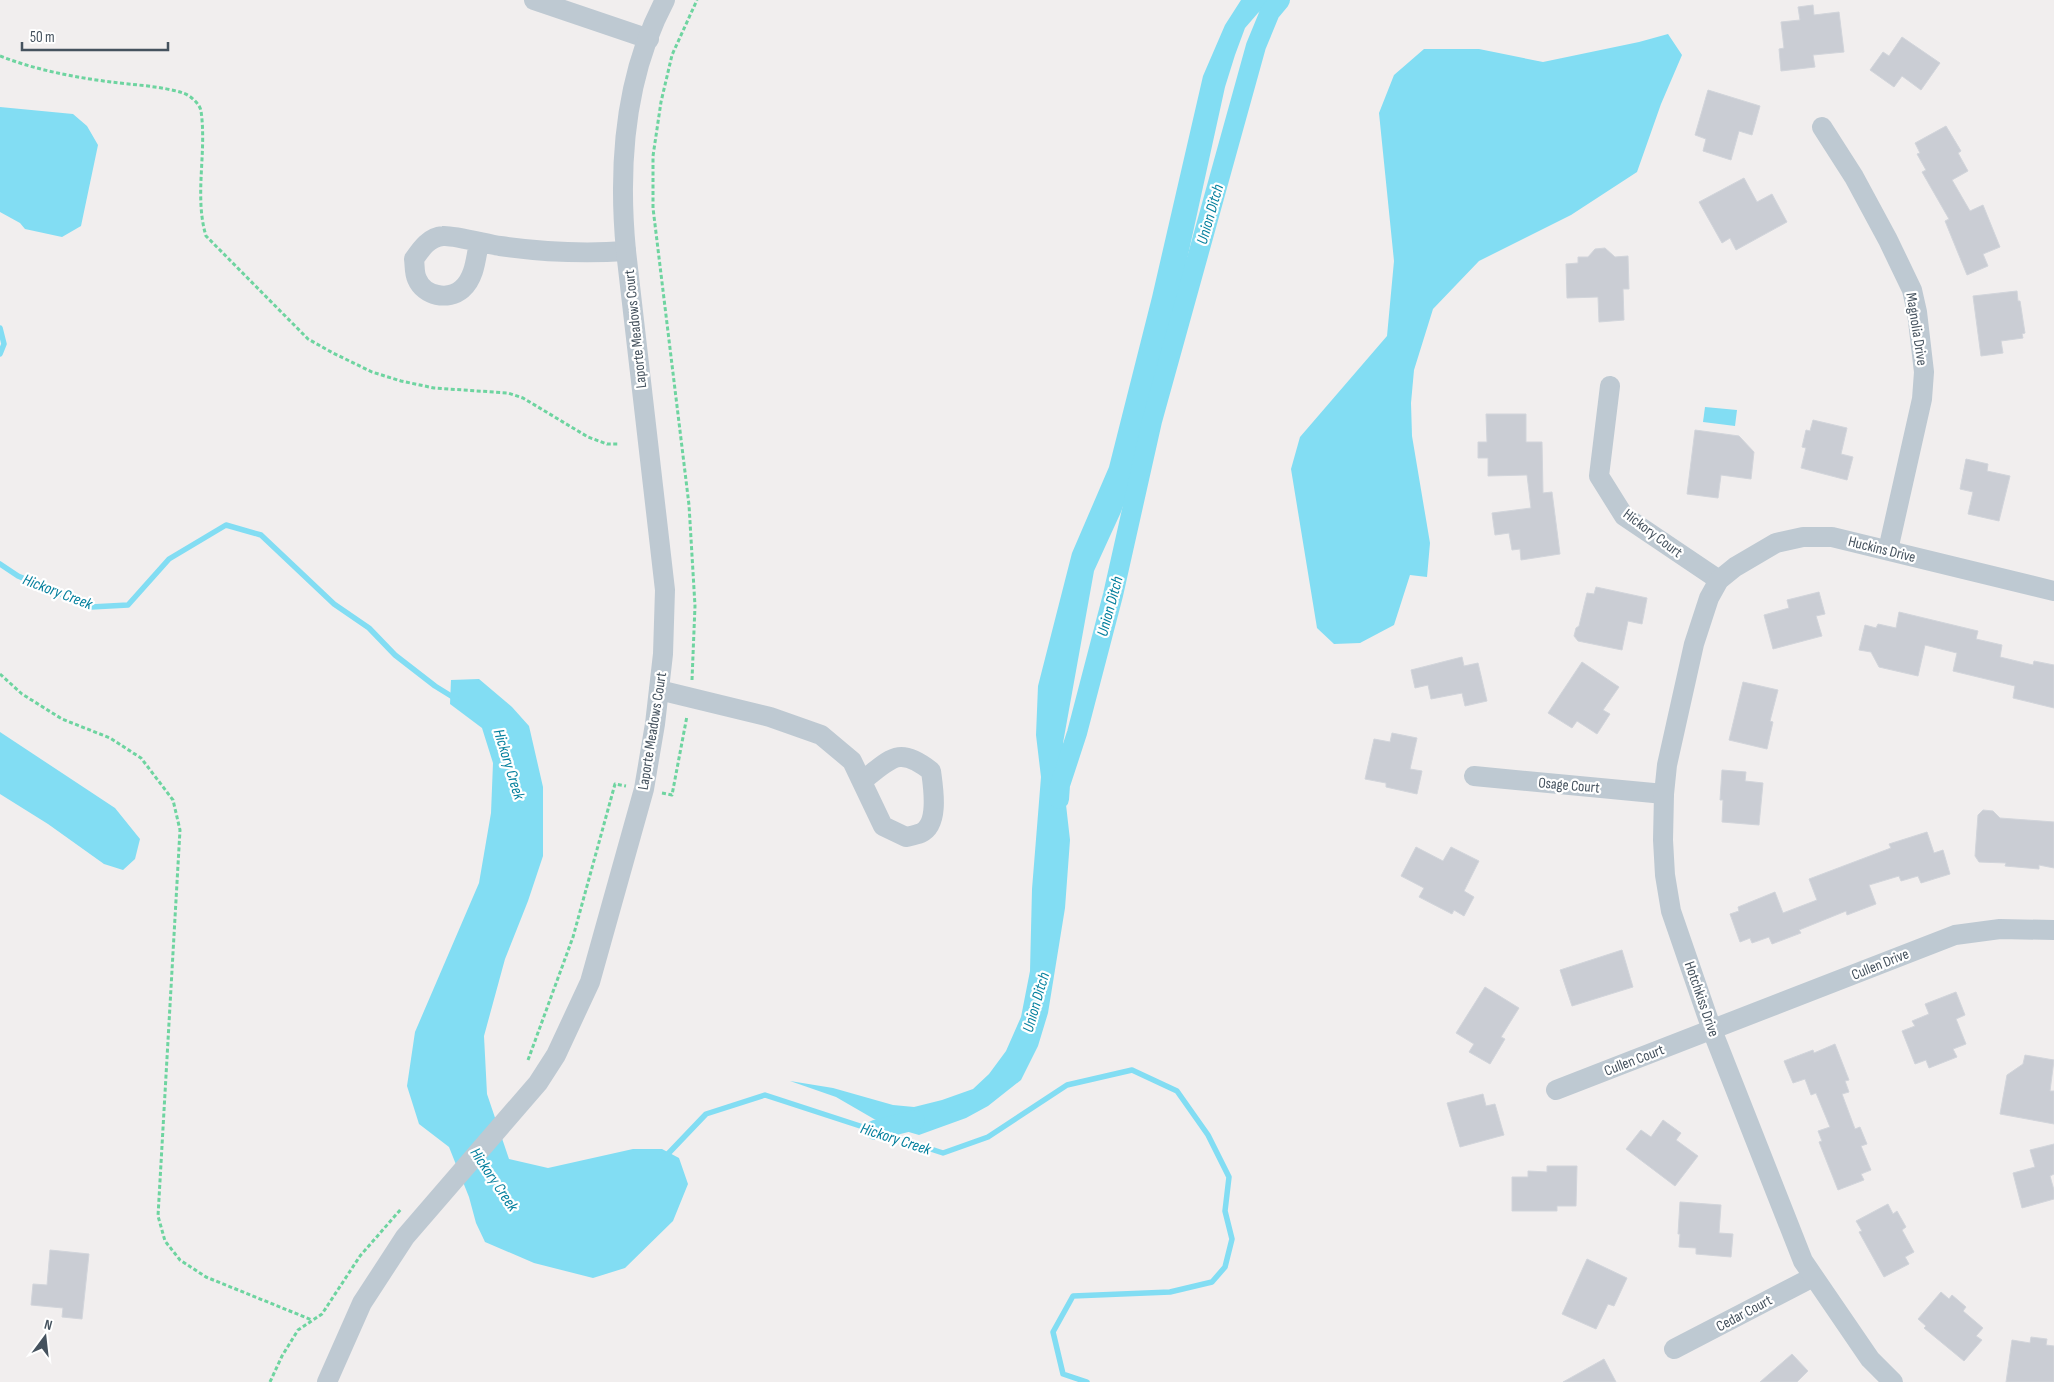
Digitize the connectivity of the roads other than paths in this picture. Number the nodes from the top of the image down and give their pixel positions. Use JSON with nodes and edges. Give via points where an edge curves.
{"nodes":[{"id":1,"x":534,"y":0,"type":"edge"},
{"id":2,"x":665,"y":0,"type":"edge"},
{"id":3,"x":649,"y":39,"type":"junction"},
{"id":4,"x":1822,"y":127,"type":"dead end"},
{"id":5,"x":479,"y":242,"type":"dead end"},
{"id":6,"x":626,"y":251,"type":"junction"},
{"id":7,"x":1610,"y":386,"type":"dead end"},
{"id":8,"x":1888,"y":550,"type":"junction"},
{"id":9,"x":1719,"y":580,"type":"junction"},
{"id":10,"x":2054,"y":591,"type":"edge"},
{"id":11,"x":659,"y":690,"type":"junction"},
{"id":12,"x":1474,"y":776,"type":"dead end"},
{"id":13,"x":862,"y":781,"type":"dead end"},
{"id":14,"x":1664,"y":794,"type":"junction"},
{"id":15,"x":2054,"y":930,"type":"edge"},
{"id":16,"x":1712,"y":1030,"type":"junction"},
{"id":17,"x":1556,"y":1090,"type":"dead end"},
{"id":18,"x":1813,"y":1277,"type":"junction"},
{"id":19,"x":1674,"y":1349,"type":"dead end"},
{"id":20,"x":327,"y":1382,"type":"edge"},
{"id":21,"x":1893,"y":1382,"type":"edge"}],
"edges":[{"from":1,"to":3,"type":"street"},
{"from":2,"to":3,"type":"street","name":"Laporte Meadows Court"},
{"from":3,"to":6,"type":"street","name":"Laporte Meadows Court","via":[[629,111],[623,156],[622,207]]},
{"from":4,"to":8,"type":"street","name":"Magnolia Drive","via":[[1888,240],[1912,290],[1918,312],[1923,363],[1922,399]]},
{"from":5,"to":6,"type":"street","via":[[586,254]]},
{"from":6,"to":11,"type":"street","name":"Laporte Meadows Court","via":[[665,590]]},
{"from":7,"to":9,"type":"street","name":"Hickory Court","via":[[1599,476],[1624,516]]},
{"from":8,"to":9,"type":"street","name":"Huckins Drive","via":[[1832,537],[1788,539],[1758,552]]},
{"from":8,"to":10,"type":"street","name":"Huckins Drive"},
{"from":9,"to":14,"type":"street","name":"Hotchkiss Drive","via":[[1709,598],[1694,644],[1675,725]]},
{"from":11,"to":13,"type":"street","via":[[770,718],[820,735],[852,760]]},
{"from":11,"to":20,"type":"street","name":"Laporte Meadows Court","via":[[644,789],[590,982],[556,1055],[538,1083],[405,1237],[362,1303]]},
{"from":12,"to":14,"type":"street","name":"Osage Court"},
{"from":14,"to":16,"type":"street","name":"Hotchkiss Drive","via":[[1665,875],[1671,911]]},
{"from":15,"to":16,"type":"street","name":"Cullen Drive","via":[[2000,929],[1956,935]]},
{"from":16,"to":17,"type":"street","name":"Cullen Court"},
{"from":16,"to":18,"type":"street","name":"Hotchkiss Drive","via":[[1802,1261]]},
{"from":18,"to":19,"type":"street","name":"Cedar Court"},
{"from":18,"to":21,"type":"street","name":"Hotchkiss Drive","via":[[1870,1359]]}]}
